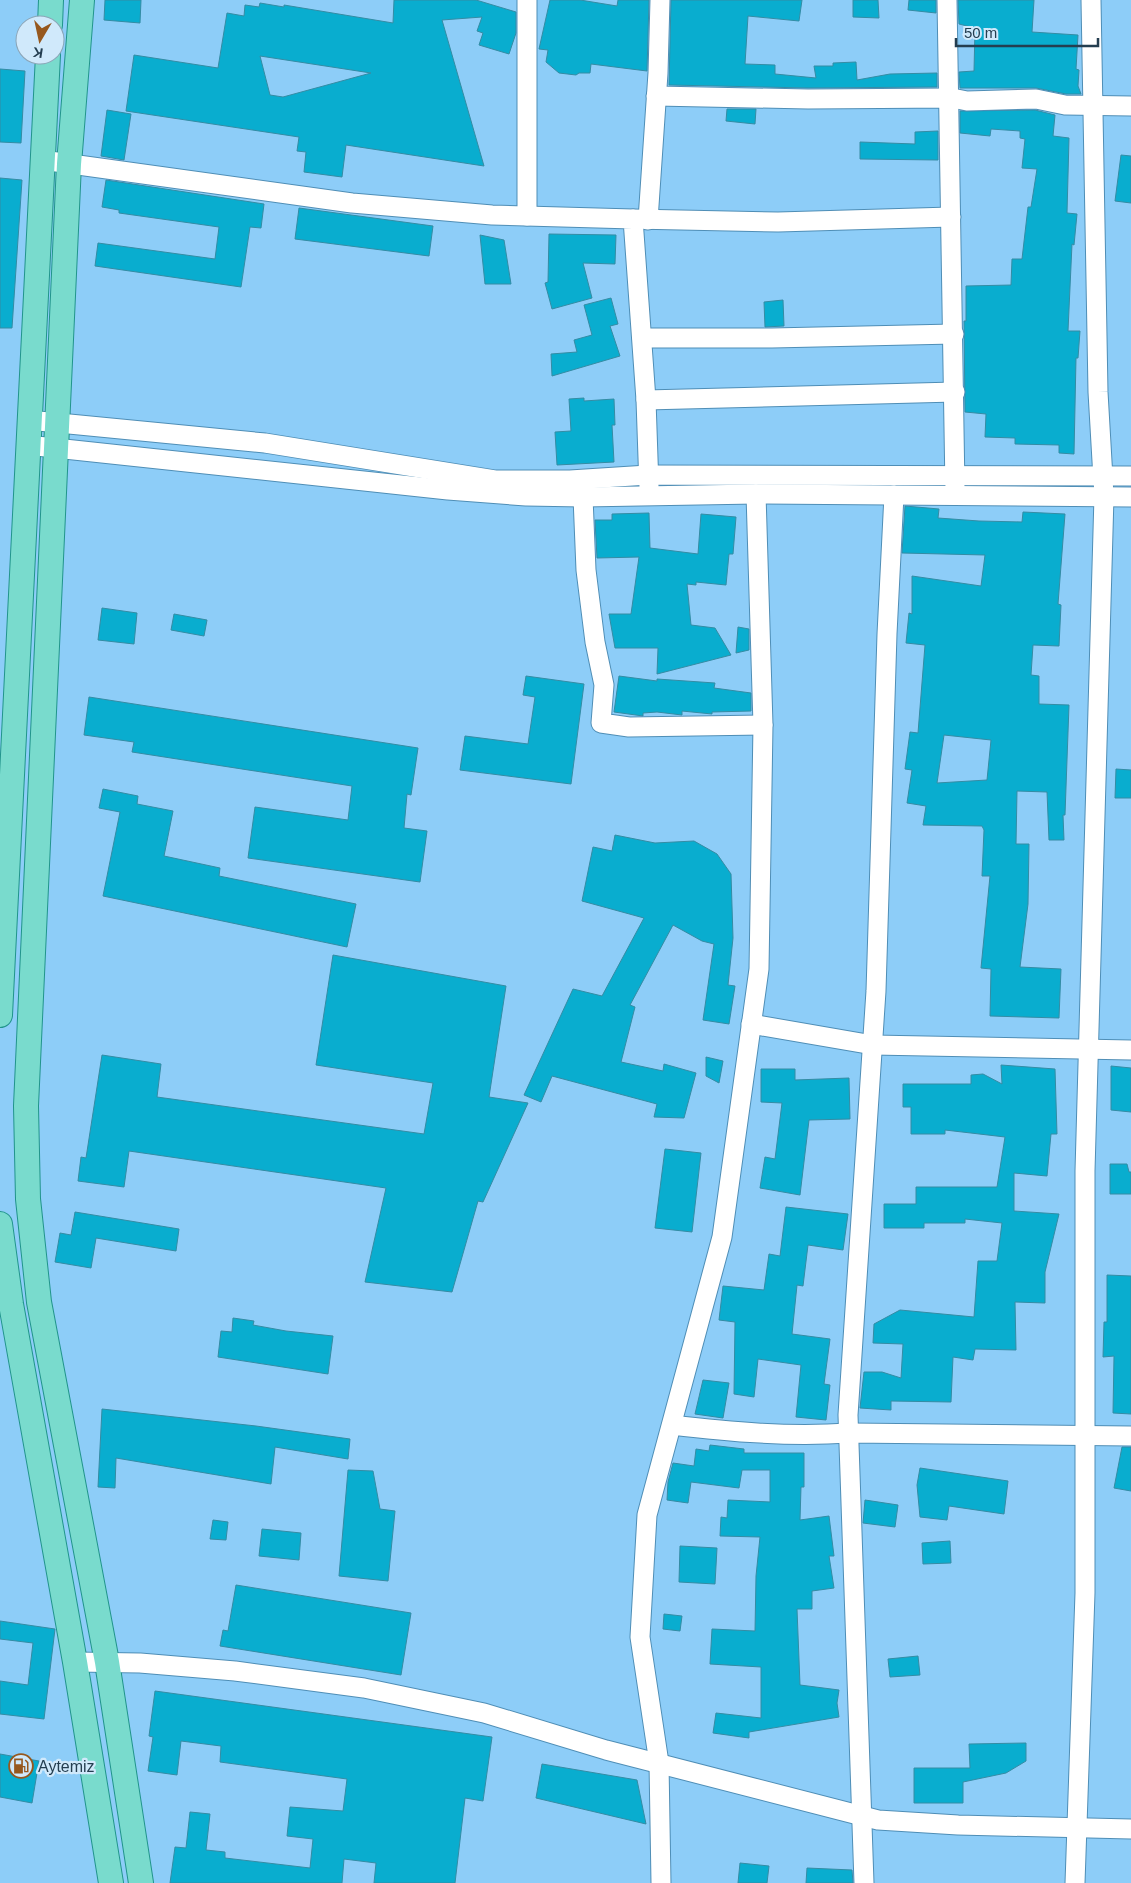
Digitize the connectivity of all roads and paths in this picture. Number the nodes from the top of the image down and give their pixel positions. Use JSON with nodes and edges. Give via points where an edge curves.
{"nodes":[{"id":1,"x":51,"y":0,"type":"edge"},
{"id":2,"x":82,"y":0,"type":"edge"},
{"id":3,"x":527,"y":0,"type":"edge"},
{"id":4,"x":660,"y":0,"type":"edge"},
{"id":5,"x":948,"y":0,"type":"edge"},
{"id":6,"x":1091,"y":0,"type":"edge"},
{"id":7,"x":50,"y":15,"type":"edge"},
{"id":8,"x":47,"y":65,"type":"edge"},
{"id":9,"x":656,"y":96,"type":"junction"},
{"id":10,"x":949,"y":98,"type":"junction"},
{"id":11,"x":1093,"y":105,"type":"junction"},
{"id":12,"x":1131,"y":106,"type":"edge"},
{"id":13,"x":42,"y":160,"type":"junction"},
{"id":14,"x":69,"y":164,"type":"junction"},
{"id":15,"x":527,"y":216,"type":"junction"},
{"id":16,"x":951,"y":217,"type":"junction"},
{"id":17,"x":640,"y":220,"type":"junction"},
{"id":18,"x":954,"y":334,"type":"junction"},
{"id":19,"x":642,"y":338,"type":"junction"},
{"id":20,"x":955,"y":392,"type":"junction"},
{"id":21,"x":646,"y":400,"type":"junction"},
{"id":22,"x":28,"y":420,"type":"junction"},
{"id":23,"x":57,"y":423,"type":"junction"},
{"id":24,"x":27,"y":445,"type":"junction"},
{"id":25,"x":56,"y":448,"type":"junction"},
{"id":26,"x":648,"y":475,"type":"junction"},
{"id":27,"x":955,"y":476,"type":"junction"},
{"id":28,"x":1102,"y":476,"type":"junction"},
{"id":29,"x":1131,"y":476,"type":"edge"},
{"id":30,"x":756,"y":494,"type":"junction"},
{"id":31,"x":894,"y":495,"type":"junction"},
{"id":32,"x":955,"y":495,"type":"junction"},
{"id":33,"x":649,"y":496,"type":"junction"},
{"id":34,"x":1104,"y":496,"type":"junction"},
{"id":35,"x":1131,"y":496,"type":"edge"},
{"id":36,"x":583,"y":497,"type":"junction"},
{"id":37,"x":763,"y":725,"type":"junction"},
{"id":38,"x":0,"y":1015,"type":"edge"},
{"id":39,"x":751,"y":1024,"type":"junction"},
{"id":40,"x":873,"y":1045,"type":"junction"},
{"id":41,"x":1088,"y":1050,"type":"junction"},
{"id":42,"x":1131,"y":1050,"type":"edge"},
{"id":43,"x":0,"y":1224,"type":"edge"},
{"id":44,"x":672,"y":1424,"type":"junction"},
{"id":45,"x":849,"y":1433,"type":"junction"},
{"id":46,"x":1085,"y":1436,"type":"junction"},
{"id":47,"x":1131,"y":1436,"type":"edge"},
{"id":48,"x":75,"y":1662,"type":"junction"},
{"id":49,"x":107,"y":1662,"type":"junction"},
{"id":50,"x":659,"y":1763,"type":"junction"},
{"id":51,"x":862,"y":1816,"type":"junction"},
{"id":52,"x":1077,"y":1828,"type":"junction"},
{"id":53,"x":1131,"y":1828,"type":"edge"},
{"id":54,"x":111,"y":1883,"type":"edge"},
{"id":55,"x":141,"y":1883,"type":"edge"},
{"id":56,"x":661,"y":1883,"type":"edge"},
{"id":57,"x":864,"y":1883,"type":"edge"},
{"id":58,"x":1075,"y":1883,"type":"edge"}],
"edges":[{"from":1,"to":7,"type":"main road"},
{"from":2,"to":14,"type":"main road"},
{"from":3,"to":15,"type":"street"},
{"from":4,"to":9,"type":"street"},
{"from":5,"to":10,"type":"street"},
{"from":6,"to":11,"type":"street"},
{"from":8,"to":13,"type":"main road"},
{"from":9,"to":10,"type":"street"},
{"from":9,"to":17,"type":"street"},
{"from":10,"to":11,"type":"street","via":[[967,101],[1036,99],[1064,105]]},
{"from":10,"to":16,"type":"street"},
{"from":11,"to":12,"type":"street"},
{"from":11,"to":28,"type":"street"},
{"from":13,"to":14,"type":"street"},
{"from":13,"to":22,"type":"main road"},
{"from":14,"to":15,"type":"street","via":[[352,202]]},
{"from":14,"to":23,"type":"main road"},
{"from":15,"to":17,"type":"street"},
{"from":16,"to":17,"type":"street","via":[[778,222]]},
{"from":16,"to":18,"type":"street"},
{"from":17,"to":19,"type":"street"},
{"from":18,"to":19,"type":"street"},
{"from":18,"to":20,"type":"street"},
{"from":19,"to":21,"type":"street"},
{"from":20,"to":21,"type":"street"},
{"from":20,"to":27,"type":"street"},
{"from":21,"to":26,"type":"street"},
{"from":22,"to":23,"type":"street"},
{"from":22,"to":24,"type":"main road"},
{"from":23,"to":25,"type":"main road"},
{"from":23,"to":26,"type":"street","via":[[265,443],[495,480]]},
{"from":24,"to":25,"type":"street"},
{"from":24,"to":38,"type":"main road"},
{"from":25,"to":36,"type":"street","via":[[448,490]]},
{"from":25,"to":49,"type":"main road","via":[[26,1086],[26,1152],[39,1302]]},
{"from":26,"to":27,"type":"street"},
{"from":26,"to":33,"type":"street"},
{"from":27,"to":28,"type":"street"},
{"from":27,"to":32,"type":"street"},
{"from":28,"to":29,"type":"street"},
{"from":28,"to":34,"type":"street"},
{"from":30,"to":31,"type":"street"},
{"from":30,"to":33,"type":"street"},
{"from":30,"to":37,"type":"street"},
{"from":31,"to":32,"type":"street"},
{"from":31,"to":40,"type":"street"},
{"from":32,"to":34,"type":"street"},
{"from":33,"to":36,"type":"street"},
{"from":34,"to":35,"type":"street"},
{"from":34,"to":41,"type":"street"},
{"from":36,"to":37,"type":"street","via":[[586,570],[604,685],[601,723],[629,727]]},
{"from":37,"to":39,"type":"street","via":[[758,969]]},
{"from":39,"to":40,"type":"street"},
{"from":39,"to":44,"type":"street","via":[[722,1238]]},
{"from":40,"to":41,"type":"street"},
{"from":40,"to":45,"type":"street"},
{"from":41,"to":42,"type":"street"},
{"from":41,"to":46,"type":"street"},
{"from":43,"to":48,"type":"main road","via":[[11,1304]]},
{"from":44,"to":45,"type":"street","via":[[808,1436]]},
{"from":44,"to":50,"type":"street","via":[[647,1515],[640,1637]]},
{"from":45,"to":46,"type":"street"},
{"from":45,"to":51,"type":"street"},
{"from":46,"to":47,"type":"street"},
{"from":46,"to":52,"type":"street","via":[[1085,1593]]},
{"from":48,"to":49,"type":"street"},
{"from":48,"to":54,"type":"main road"},
{"from":49,"to":50,"type":"street","via":[[235,1671],[364,1688],[484,1713]]},
{"from":49,"to":55,"type":"main road"},
{"from":50,"to":51,"type":"street"},
{"from":50,"to":56,"type":"street"},
{"from":51,"to":52,"type":"street","via":[[940,1824]]},
{"from":51,"to":57,"type":"street"},
{"from":52,"to":53,"type":"street"},
{"from":52,"to":58,"type":"street"}]}
